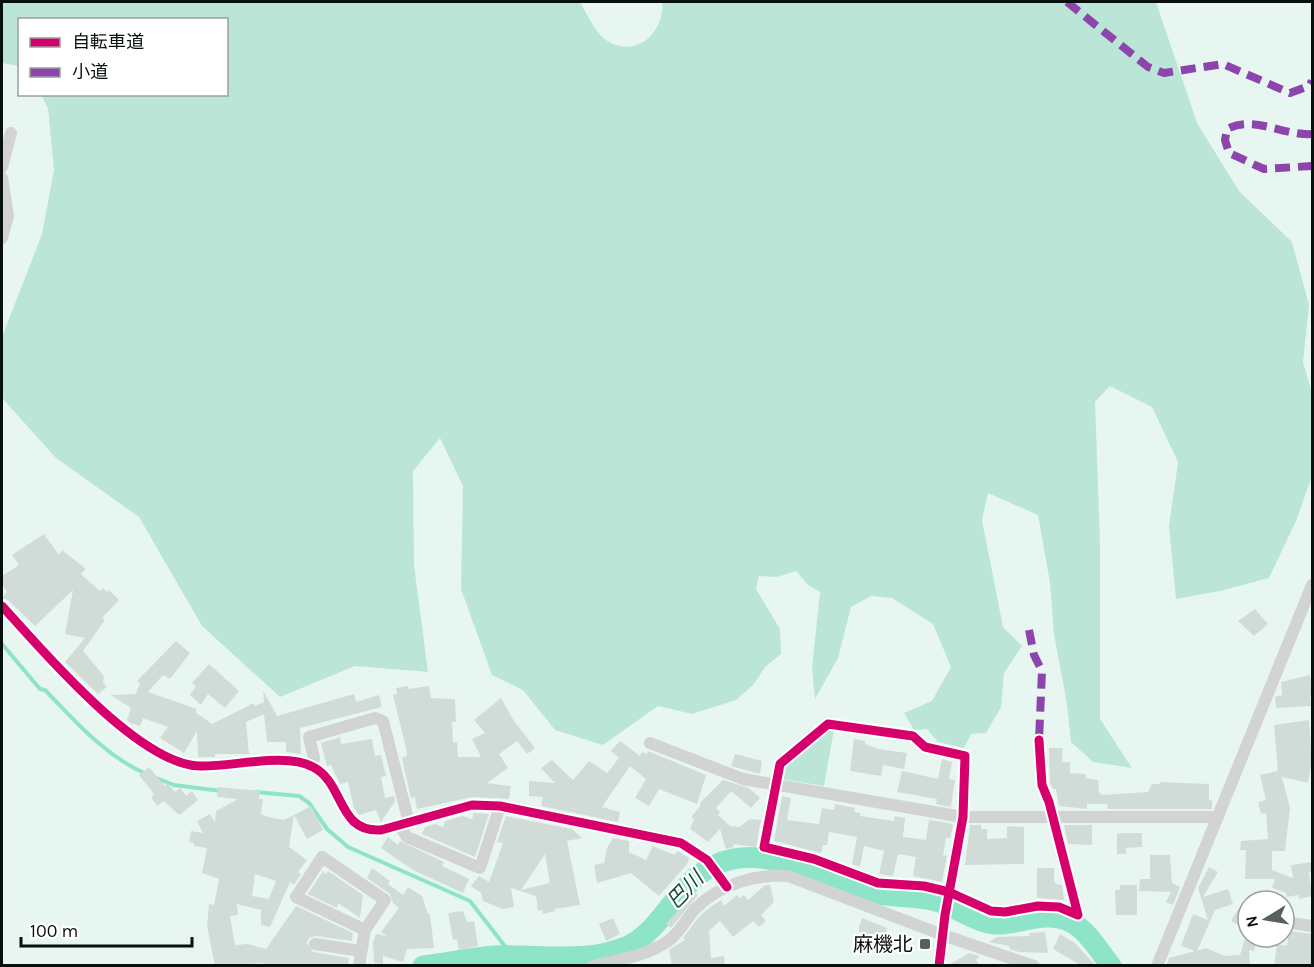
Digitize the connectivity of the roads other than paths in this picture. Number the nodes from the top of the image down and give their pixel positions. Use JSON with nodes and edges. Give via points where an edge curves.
{"nodes":[{"id":1,"x":11,"y":133,"type":"dead end"},
{"id":2,"x":2,"y":167,"type":"edge"},
{"id":3,"x":2,"y":178,"type":"edge"},
{"id":4,"x":2,"y":238,"type":"edge"},
{"id":5,"x":1312,"y":585,"type":"edge"},
{"id":6,"x":2,"y":606,"type":"edge"},
{"id":7,"x":1039,"y":741,"type":"dead end"},
{"id":8,"x":650,"y":743,"type":"dead end"},
{"id":9,"x":312,"y":766,"type":"junction"},
{"id":10,"x":776,"y":784,"type":"junction"},
{"id":11,"x":500,"y":806,"type":"junction"},
{"id":12,"x":963,"y":817,"type":"junction"},
{"id":13,"x":1053,"y":817,"type":"junction"},
{"id":14,"x":1218,"y":817,"type":"junction"},
{"id":15,"x":404,"y":824,"type":"junction"},
{"id":16,"x":727,"y":887,"type":"junction"},
{"id":17,"x":949,"y":892,"type":"junction"},
{"id":18,"x":1296,"y":924,"type":"edge"},
{"id":19,"x":1312,"y":926,"type":"edge"},
{"id":20,"x":365,"y":930,"type":"junction"},
{"id":21,"x":943,"y":934,"type":"junction"},
{"id":22,"x":315,"y":944,"type":"dead end"},
{"id":23,"x":361,"y":951,"type":"junction"},
{"id":24,"x":359,"y":966,"type":"edge"},
{"id":25,"x":593,"y":966,"type":"edge"},
{"id":26,"x":939,"y":966,"type":"edge"},
{"id":27,"x":1034,"y":966,"type":"edge"},
{"id":28,"x":1157,"y":966,"type":"edge"}],
"edges":[{"from":1,"to":2,"type":"street"},
{"from":3,"to":4,"type":"street","via":[[8,216]]},
{"from":5,"to":14,"type":"street"},
{"from":6,"to":9,"type":"street","via":[[86,696],[169,758],[198,766],[274,762]]},
{"from":7,"to":13,"type":"street","via":[[1042,785]]},
{"from":8,"to":10,"type":"street","via":[[743,779]]},
{"from":9,"to":15,"type":"street","via":[[329,780],[357,826],[366,831]]},
{"from":9,"to":15,"type":"street","via":[[309,737],[375,718],[383,721]]},
{"from":10,"to":12,"type":"street"},
{"from":10,"to":12,"type":"street","via":[[780,764],[828,724],[913,736],[925,747],[964,756]]},
{"from":10,"to":17,"type":"street","via":[[764,847],[814,859],[878,883]]},
{"from":11,"to":15,"type":"street","via":[[472,805]]},
{"from":11,"to":15,"type":"street","via":[[480,868],[407,837]]},
{"from":11,"to":16,"type":"street","via":[[681,843],[707,860]]},
{"from":12,"to":13,"type":"street"},
{"from":12,"to":17,"type":"street"},
{"from":13,"to":14,"type":"street"},
{"from":13,"to":17,"type":"street","via":[[1078,915],[1038,906],[991,911]]},
{"from":14,"to":28,"type":"street"},
{"from":16,"to":21,"type":"street","via":[[763,875],[789,876]]},
{"from":16,"to":25,"type":"street","via":[[695,909],[669,941],[640,954]]},
{"from":17,"to":21,"type":"street"},
{"from":18,"to":19,"type":"street"},
{"from":20,"to":20,"type":"street","via":[[385,900],[322,857],[296,897]]},
{"from":20,"to":23,"type":"street"},
{"from":21,"to":26,"type":"street"},
{"from":21,"to":27,"type":"street"},
{"from":22,"to":23,"type":"street"},
{"from":23,"to":24,"type":"street"}]}
